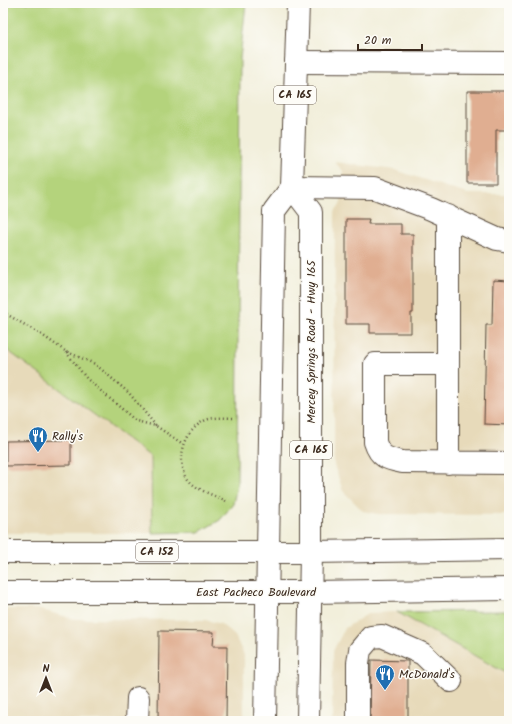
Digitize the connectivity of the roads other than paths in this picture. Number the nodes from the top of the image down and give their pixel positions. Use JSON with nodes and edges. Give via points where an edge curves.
{"nodes":[{"id":1,"x":298,"y":3,"type":"edge"},
{"id":2,"x":296,"y":62,"type":"junction"},
{"id":3,"x":509,"y":63,"type":"edge"},
{"id":4,"x":292,"y":187,"type":"junction"},
{"id":5,"x":448,"y":216,"type":"junction"},
{"id":6,"x":509,"y":241,"type":"edge"},
{"id":7,"x":448,"y":364,"type":"junction"},
{"id":8,"x":448,"y":463,"type":"junction"},
{"id":9,"x":509,"y":463,"type":"edge"},
{"id":10,"x":509,"y":549,"type":"edge"},
{"id":11,"x":3,"y":552,"type":"edge"},
{"id":12,"x":268,"y":552,"type":"junction"},
{"id":13,"x":311,"y":552,"type":"junction"},
{"id":14,"x":509,"y":589,"type":"edge"},
{"id":15,"x":3,"y":592,"type":"edge"},
{"id":16,"x":267,"y":592,"type":"junction"},
{"id":17,"x":310,"y":592,"type":"junction"},
{"id":18,"x":451,"y":681,"type":"dead end"},
{"id":19,"x":138,"y":698,"type":"dead end"},
{"id":20,"x":137,"y":721,"type":"edge"},
{"id":21,"x":265,"y":721,"type":"edge"},
{"id":22,"x":308,"y":721,"type":"edge"},
{"id":23,"x":358,"y":721,"type":"edge"}],
"edges":[{"from":1,"to":2,"type":"main road","number":"CA 165"},
{"from":2,"to":3,"type":"main road"},
{"from":2,"to":4,"type":"main road","number":"CA 165"},
{"from":4,"to":5,"type":"main road","via":[[375,188]]},
{"from":4,"to":12,"type":"main road","via":[[274,212]]},
{"from":4,"to":13,"type":"main road","name":"Mercey Springs Road - Hwy 165","number":"CA 165","via":[[311,212]]},
{"from":5,"to":6,"type":"main road"},
{"from":5,"to":7,"type":"main road"},
{"from":7,"to":8,"type":"main road"},
{"from":7,"to":8,"type":"main road","via":[[375,364],[375,442],[378,452],[387,459]]},
{"from":8,"to":9,"type":"main road"},
{"from":10,"to":13,"type":"main road","number":"CA 152"},
{"from":11,"to":12,"type":"main road","number":"CA 152"},
{"from":12,"to":13,"type":"main road","number":"CA 152"},
{"from":12,"to":16,"type":"main road"},
{"from":13,"to":17,"type":"main road","name":"Mercey Springs Road - Hwy 165","number":"CA 165"},
{"from":14,"to":17,"type":"main road","name":"East Pacheco Boulevard"},
{"from":15,"to":16,"type":"main road","name":"East Pacheco Boulevard"},
{"from":16,"to":17,"type":"main road","name":"East Pacheco Boulevard"},
{"from":16,"to":21,"type":"main road"},
{"from":17,"to":22,"type":"main road","name":"Mercey Springs Road - Hwy 165","number":"CA 165"},
{"from":18,"to":23,"type":"main road","via":[[424,654],[382,636],[371,637],[360,650],[358,662]]},
{"from":19,"to":20,"type":"main road"}]}
